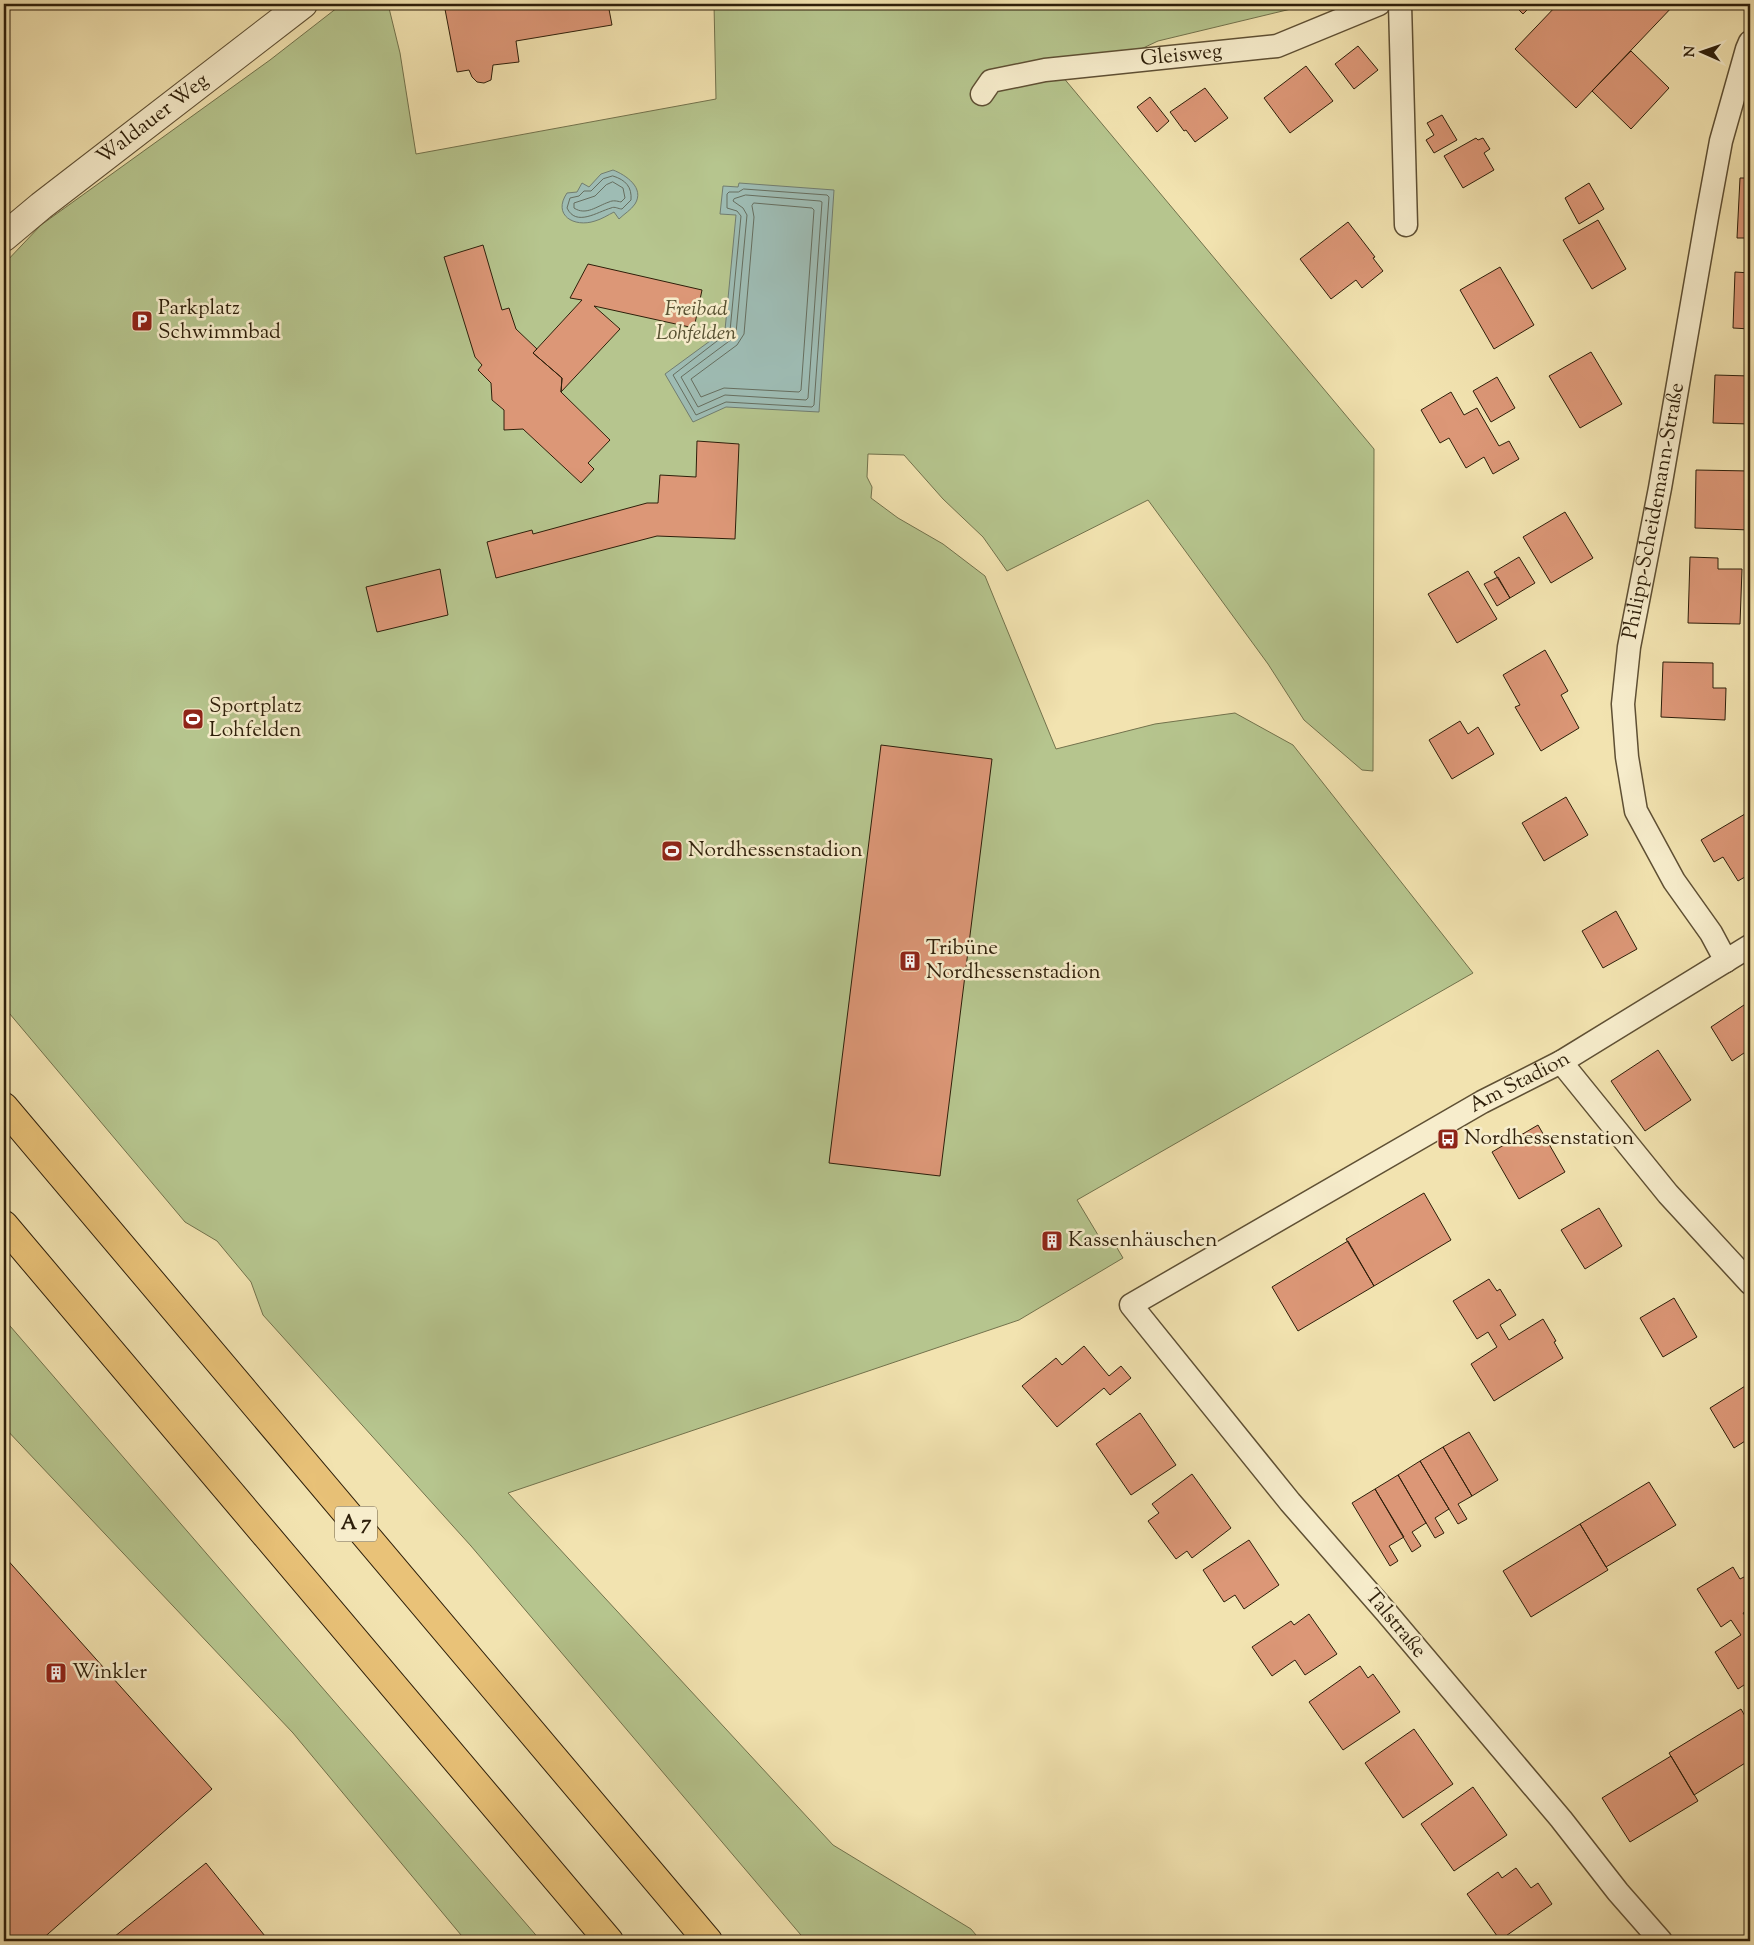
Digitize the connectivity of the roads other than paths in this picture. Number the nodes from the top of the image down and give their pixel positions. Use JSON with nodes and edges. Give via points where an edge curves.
{"nodes":[{"id":1,"x":303,"y":4,"type":"edge"},
{"id":2,"x":1379,"y":4,"type":"edge"},
{"id":3,"x":1400,"y":4,"type":"edge"},
{"id":4,"x":1750,"y":42,"type":"edge"},
{"id":5,"x":982,"y":94,"type":"dead end"},
{"id":6,"x":1406,"y":225,"type":"dead end"},
{"id":7,"x":4,"y":237,"type":"edge"},
{"id":8,"x":1750,"y":946,"type":"edge"},
{"id":9,"x":1726,"y":961,"type":"junction"},
{"id":10,"x":1561,"y":1062,"type":"junction"},
{"id":11,"x":4,"y":1107,"type":"edge"},
{"id":12,"x":4,"y":1226,"type":"edge"},
{"id":13,"x":1750,"y":1284,"type":"edge"},
{"id":14,"x":1131,"y":1305,"type":"joint"},
{"id":15,"x":608,"y":1941,"type":"edge"},
{"id":16,"x":708,"y":1941,"type":"edge"},
{"id":17,"x":1661,"y":1941,"type":"edge"}],
"edges":[{"from":1,"to":7,"type":"street","name":"Waldauer Weg"},
{"from":2,"to":5,"type":"street","name":"Gleisweg","via":[[1277,46],[1045,70],[990,81]]},
{"from":3,"to":6,"type":"street"},
{"from":4,"to":9,"type":"street","name":"Philipp-Scheidemann-Straße","via":[[1719,150],[1630,640],[1623,704],[1636,810],[1674,881],[1711,933]]},
{"from":8,"to":9,"type":"street","name":"Am Stadion"},
{"from":9,"to":10,"type":"street","name":"Am Stadion"},
{"from":10,"to":13,"type":"street","via":[[1668,1194]]},
{"from":10,"to":14,"type":"street","name":"Am Stadion","via":[[1482,1102]]},
{"from":11,"to":16,"type":"highway","number":"A 7"},
{"from":12,"to":15,"type":"highway"},
{"from":14,"to":17,"type":"street","name":"Talstraße","via":[[1290,1502]]}]}
